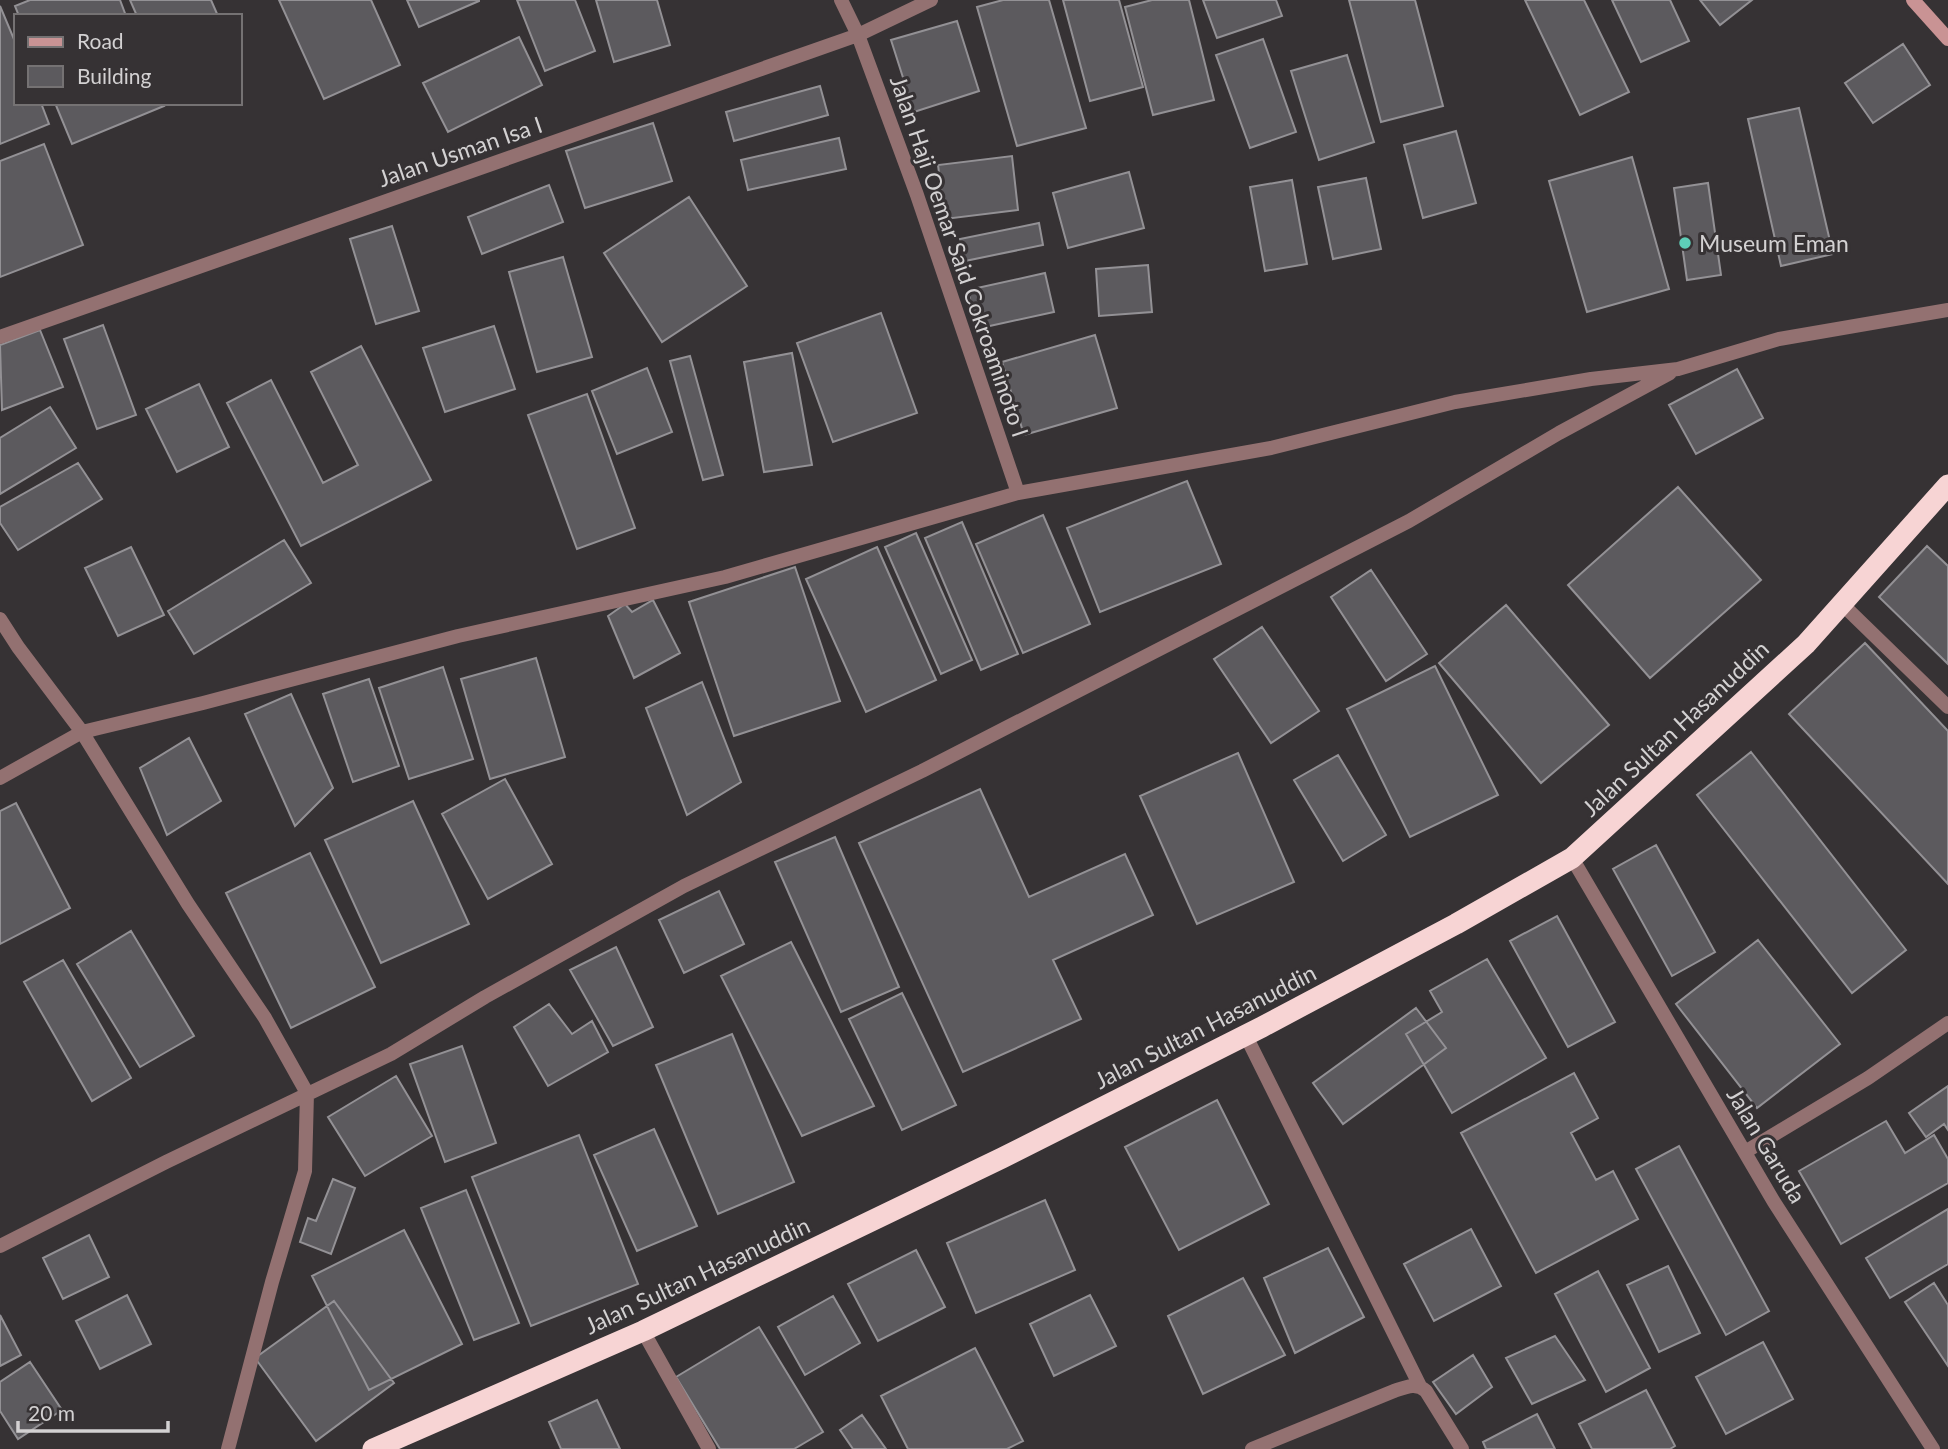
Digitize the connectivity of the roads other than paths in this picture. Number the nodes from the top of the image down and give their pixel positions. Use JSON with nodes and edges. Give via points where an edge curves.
{"nodes":[{"id":1,"x":841,"y":0,"type":"edge"},
{"id":2,"x":931,"y":0,"type":"edge"},
{"id":3,"x":1913,"y":0,"type":"edge"},
{"id":4,"x":858,"y":35,"type":"junction"},
{"id":5,"x":1948,"y":38,"type":"edge"},
{"id":6,"x":1948,"y":310,"type":"edge"},
{"id":7,"x":0,"y":337,"type":"edge"},
{"id":8,"x":1678,"y":369,"type":"junction"},
{"id":9,"x":1948,"y":485,"type":"edge"},
{"id":10,"x":1018,"y":493,"type":"junction"},
{"id":11,"x":1842,"y":604,"type":"junction"},
{"id":12,"x":0,"y":619,"type":"edge"},
{"id":13,"x":1948,"y":707,"type":"edge"},
{"id":14,"x":82,"y":732,"type":"junction"},
{"id":15,"x":0,"y":778,"type":"edge"},
{"id":16,"x":1572,"y":858,"type":"junction"},
{"id":17,"x":1948,"y":1023,"type":"edge"},
{"id":18,"x":1246,"y":1036,"type":"junction"},
{"id":19,"x":307,"y":1093,"type":"junction"},
{"id":20,"x":1745,"y":1152,"type":"junction"},
{"id":21,"x":0,"y":1246,"type":"edge"},
{"id":22,"x":643,"y":1331,"type":"junction"},
{"id":23,"x":1420,"y":1386,"type":"junction"},
{"id":24,"x":228,"y":1449,"type":"edge"},
{"id":25,"x":373,"y":1449,"type":"edge"},
{"id":26,"x":709,"y":1449,"type":"edge"},
{"id":27,"x":1252,"y":1449,"type":"edge"},
{"id":28,"x":1462,"y":1449,"type":"edge"},
{"id":29,"x":1933,"y":1449,"type":"edge"}],
"edges":[{"from":1,"to":4,"type":"street","name":"Jalan Haji Oemar Said Cokroaminoto I"},
{"from":2,"to":4,"type":"street","name":"Jalan Usman Isa I"},
{"from":3,"to":5,"type":"street"},
{"from":4,"to":7,"type":"street","name":"Jalan Usman Isa I"},
{"from":4,"to":10,"type":"street","name":"Jalan Haji Oemar Said Cokroaminoto I"},
{"from":6,"to":8,"type":"street","via":[[1779,339]]},
{"from":8,"to":10,"type":"street","via":[[1455,402],[1271,448]]},
{"from":8,"to":19,"type":"street","via":[[1409,521],[922,771],[684,886],[391,1054]]},
{"from":9,"to":11,"type":"highway","name":"Jalan Sultan Hasanuddin"},
{"from":10,"to":14,"type":"street","via":[[725,577],[458,636]]},
{"from":11,"to":13,"type":"street"},
{"from":11,"to":16,"type":"highway","name":"Jalan Sultan Hasanuddin","via":[[1806,644]]},
{"from":12,"to":14,"type":"street"},
{"from":14,"to":15,"type":"street"},
{"from":14,"to":19,"type":"street","via":[[265,1018]]},
{"from":16,"to":18,"type":"highway","name":"Jalan Sultan Hasanuddin"},
{"from":16,"to":20,"type":"street","name":"Jalan Garuda"},
{"from":17,"to":20,"type":"street","via":[[1868,1078]]},
{"from":18,"to":22,"type":"highway","name":"Jalan Sultan Hasanuddin"},
{"from":18,"to":23,"type":"street"},
{"from":19,"to":21,"type":"street"},
{"from":19,"to":24,"type":"street","via":[[304,1171]]},
{"from":20,"to":29,"type":"street","name":"Jalan Garuda"},
{"from":22,"to":25,"type":"highway","name":"Jalan Sultan Hasanuddin"},
{"from":22,"to":26,"type":"street"},
{"from":23,"to":27,"type":"street","via":[[1394,1391]]},
{"from":23,"to":28,"type":"street"}]}
